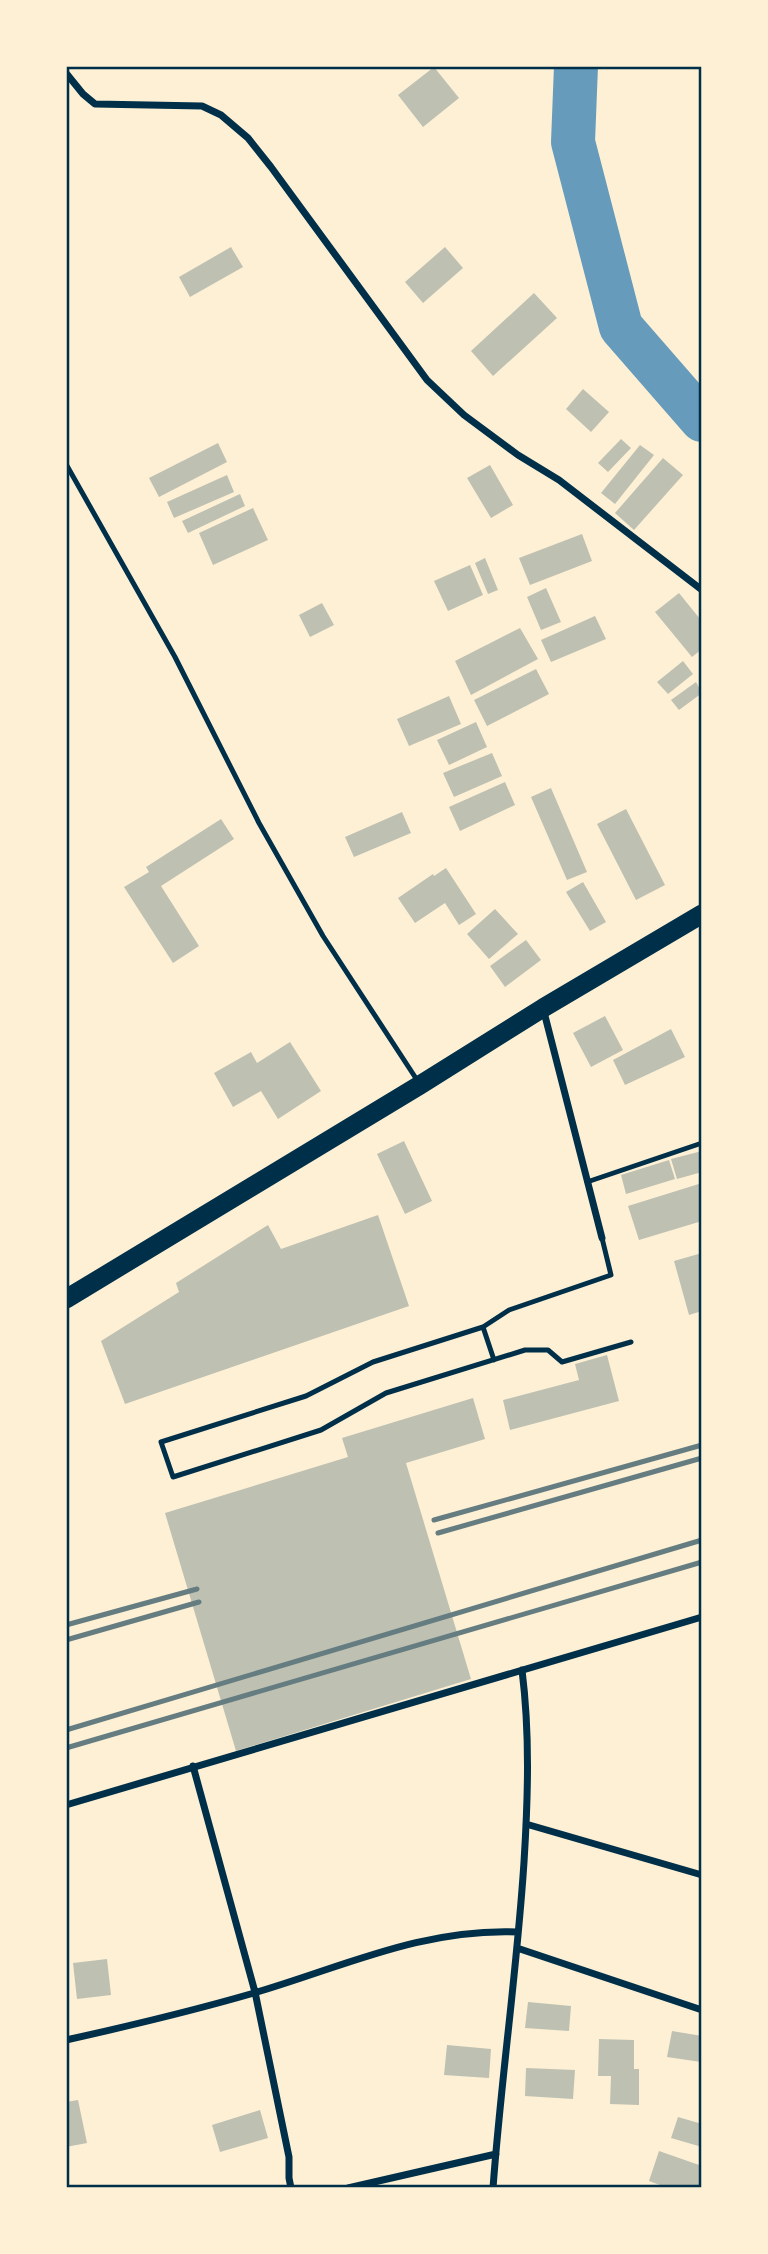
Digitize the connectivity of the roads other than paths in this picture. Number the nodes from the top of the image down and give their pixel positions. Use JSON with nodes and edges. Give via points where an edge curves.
{"nodes":[{"id":1,"x":66,"y":73,"type":"edge"},
{"id":2,"x":66,"y":464,"type":"edge"},
{"id":3,"x":702,"y":590,"type":"edge"},
{"id":4,"x":702,"y":914,"type":"edge"},
{"id":5,"x":543,"y":1007,"type":"junction"},
{"id":6,"x":420,"y":1085,"type":"junction"},
{"id":7,"x":702,"y":1143,"type":"edge"},
{"id":8,"x":587,"y":1182,"type":"junction"},
{"id":9,"x":602,"y":1238,"type":"joint"},
{"id":10,"x":72,"y":1292,"type":"edge"},
{"id":11,"x":483,"y":1327,"type":"junction"},
{"id":12,"x":631,"y":1342,"type":"dead end"},
{"id":13,"x":494,"y":1360,"type":"junction"},
{"id":14,"x":702,"y":1617,"type":"edge"},
{"id":15,"x":522,"y":1670,"type":"junction"},
{"id":16,"x":193,"y":1766,"type":"junction"},
{"id":17,"x":66,"y":1805,"type":"edge"},
{"id":18,"x":526,"y":1824,"type":"junction"},
{"id":19,"x":702,"y":1875,"type":"edge"},
{"id":20,"x":518,"y":1932,"type":"junction"},
{"id":21,"x":517,"y":1948,"type":"junction"},
{"id":22,"x":255,"y":1992,"type":"junction"},
{"id":23,"x":702,"y":2010,"type":"edge"},
{"id":24,"x":66,"y":2040,"type":"edge"},
{"id":25,"x":496,"y":2154,"type":"junction"},
{"id":26,"x":291,"y":2188,"type":"edge"},
{"id":27,"x":348,"y":2188,"type":"edge"},
{"id":28,"x":493,"y":2188,"type":"edge"}],
"edges":[{"from":1,"to":3,"type":"street","via":[[95,104],[202,106],[221,115],[248,138],[271,167],[427,380],[464,415],[559,480]]},
{"from":2,"to":6,"type":"lane","via":[[323,936]]},
{"from":4,"to":5,"type":"highway"},
{"from":5,"to":6,"type":"highway"},
{"from":5,"to":8,"type":"street"},
{"from":6,"to":10,"type":"highway"},
{"from":7,"to":8,"type":"lane"},
{"from":8,"to":9,"type":"street"},
{"from":9,"to":11,"type":"lane","via":[[611,1275],[509,1310]]},
{"from":11,"to":13,"type":"lane"},
{"from":11,"to":13,"type":"lane","via":[[373,1362],[306,1396],[160,1442],[173,1477],[321,1430],[386,1393]]},
{"from":12,"to":13,"type":"lane","via":[[562,1362],[548,1350],[525,1350]]},
{"from":14,"to":15,"type":"street"},
{"from":15,"to":16,"type":"street"},
{"from":15,"to":18,"type":"street","via":[[528,1715]]},
{"from":16,"to":17,"type":"street"},
{"from":16,"to":22,"type":"street"},
{"from":18,"to":19,"type":"street"},
{"from":18,"to":20,"type":"street"},
{"from":20,"to":21,"type":"street"},
{"from":20,"to":22,"type":"street","via":[[443,1936],[370,1954]]},
{"from":21,"to":23,"type":"street"},
{"from":21,"to":25,"type":"street"},
{"from":22,"to":24,"type":"street"},
{"from":22,"to":26,"type":"street","via":[[289,2157]]},
{"from":25,"to":27,"type":"street"},
{"from":25,"to":28,"type":"street"}]}
